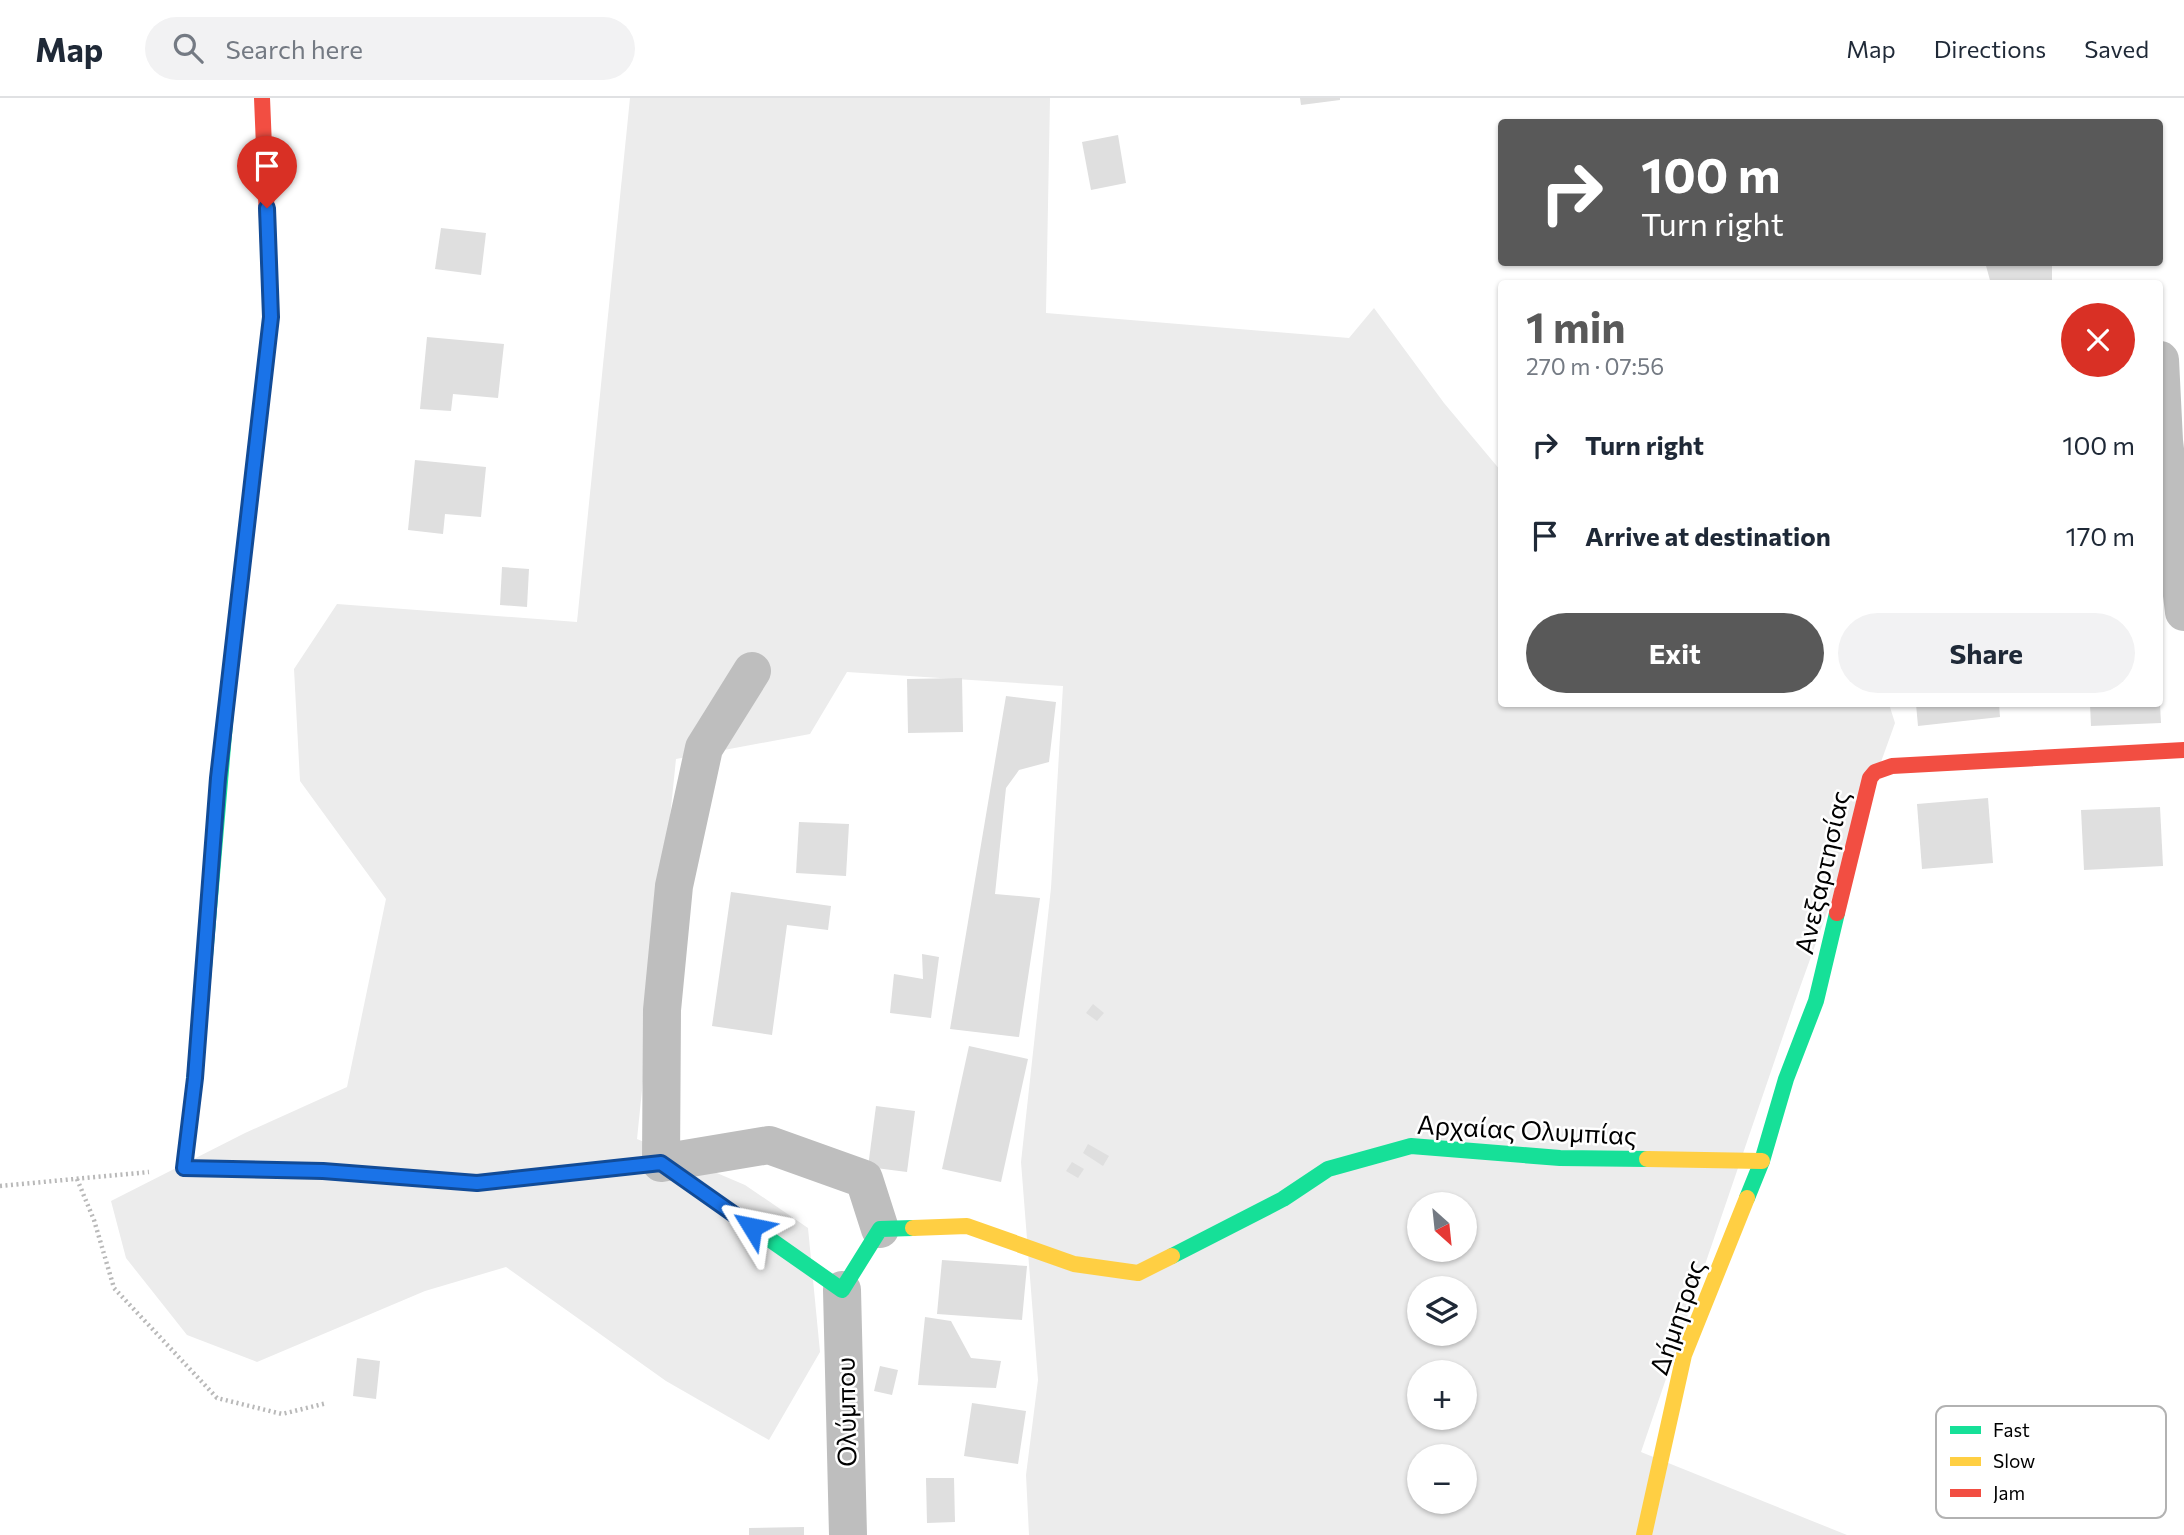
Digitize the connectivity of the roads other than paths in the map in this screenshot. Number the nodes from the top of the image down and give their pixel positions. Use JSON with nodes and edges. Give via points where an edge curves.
{"nodes":[{"id":1,"x":262,"y":98,"type":"edge"},
{"id":2,"x":2163,"y":387,"type":"edge"},
{"id":3,"x":2169,"y":441,"type":"edge"},
{"id":4,"x":2184,"y":612,"type":"edge"},
{"id":5,"x":752,"y":671,"type":"dead end"},
{"id":6,"x":2184,"y":750,"type":"edge"},
{"id":7,"x":1762,"y":1161,"type":"junction"},
{"id":8,"x":661,"y":1163,"type":"junction"},
{"id":9,"x":880,"y":1229,"type":"junction"},
{"id":10,"x":842,"y":1290,"type":"junction"},
{"id":11,"x":848,"y":1535,"type":"edge"},
{"id":12,"x":1644,"y":1535,"type":"edge"}],
"edges":[{"from":1,"to":8,"type":"street","via":[[271,317],[218,778],[184,1168],[323,1171],[477,1183]]},
{"from":2,"to":3,"type":"street"},
{"from":3,"to":4,"type":"street"},
{"from":5,"to":8,"type":"street","via":[[704,748],[674,886],[662,1010]]},
{"from":6,"to":7,"type":"street","name":"Ανεξαρτησίας","via":[[1892,766],[1875,772],[1866,786],[1816,1001]]},
{"from":7,"to":9,"type":"street","name":"Αρχαίας Ολυμπίας","via":[[1560,1158],[1411,1146],[1328,1169],[1283,1199],[1138,1273],[1073,1264],[967,1226]]},
{"from":7,"to":12,"type":"street","name":"Δήμητρας","via":[[1684,1355]]},
{"from":8,"to":9,"type":"street","via":[[769,1144],[864,1179]]},
{"from":8,"to":10,"type":"street"},
{"from":9,"to":10,"type":"street"},
{"from":10,"to":11,"type":"street","name":"Ολύμπου"}]}
